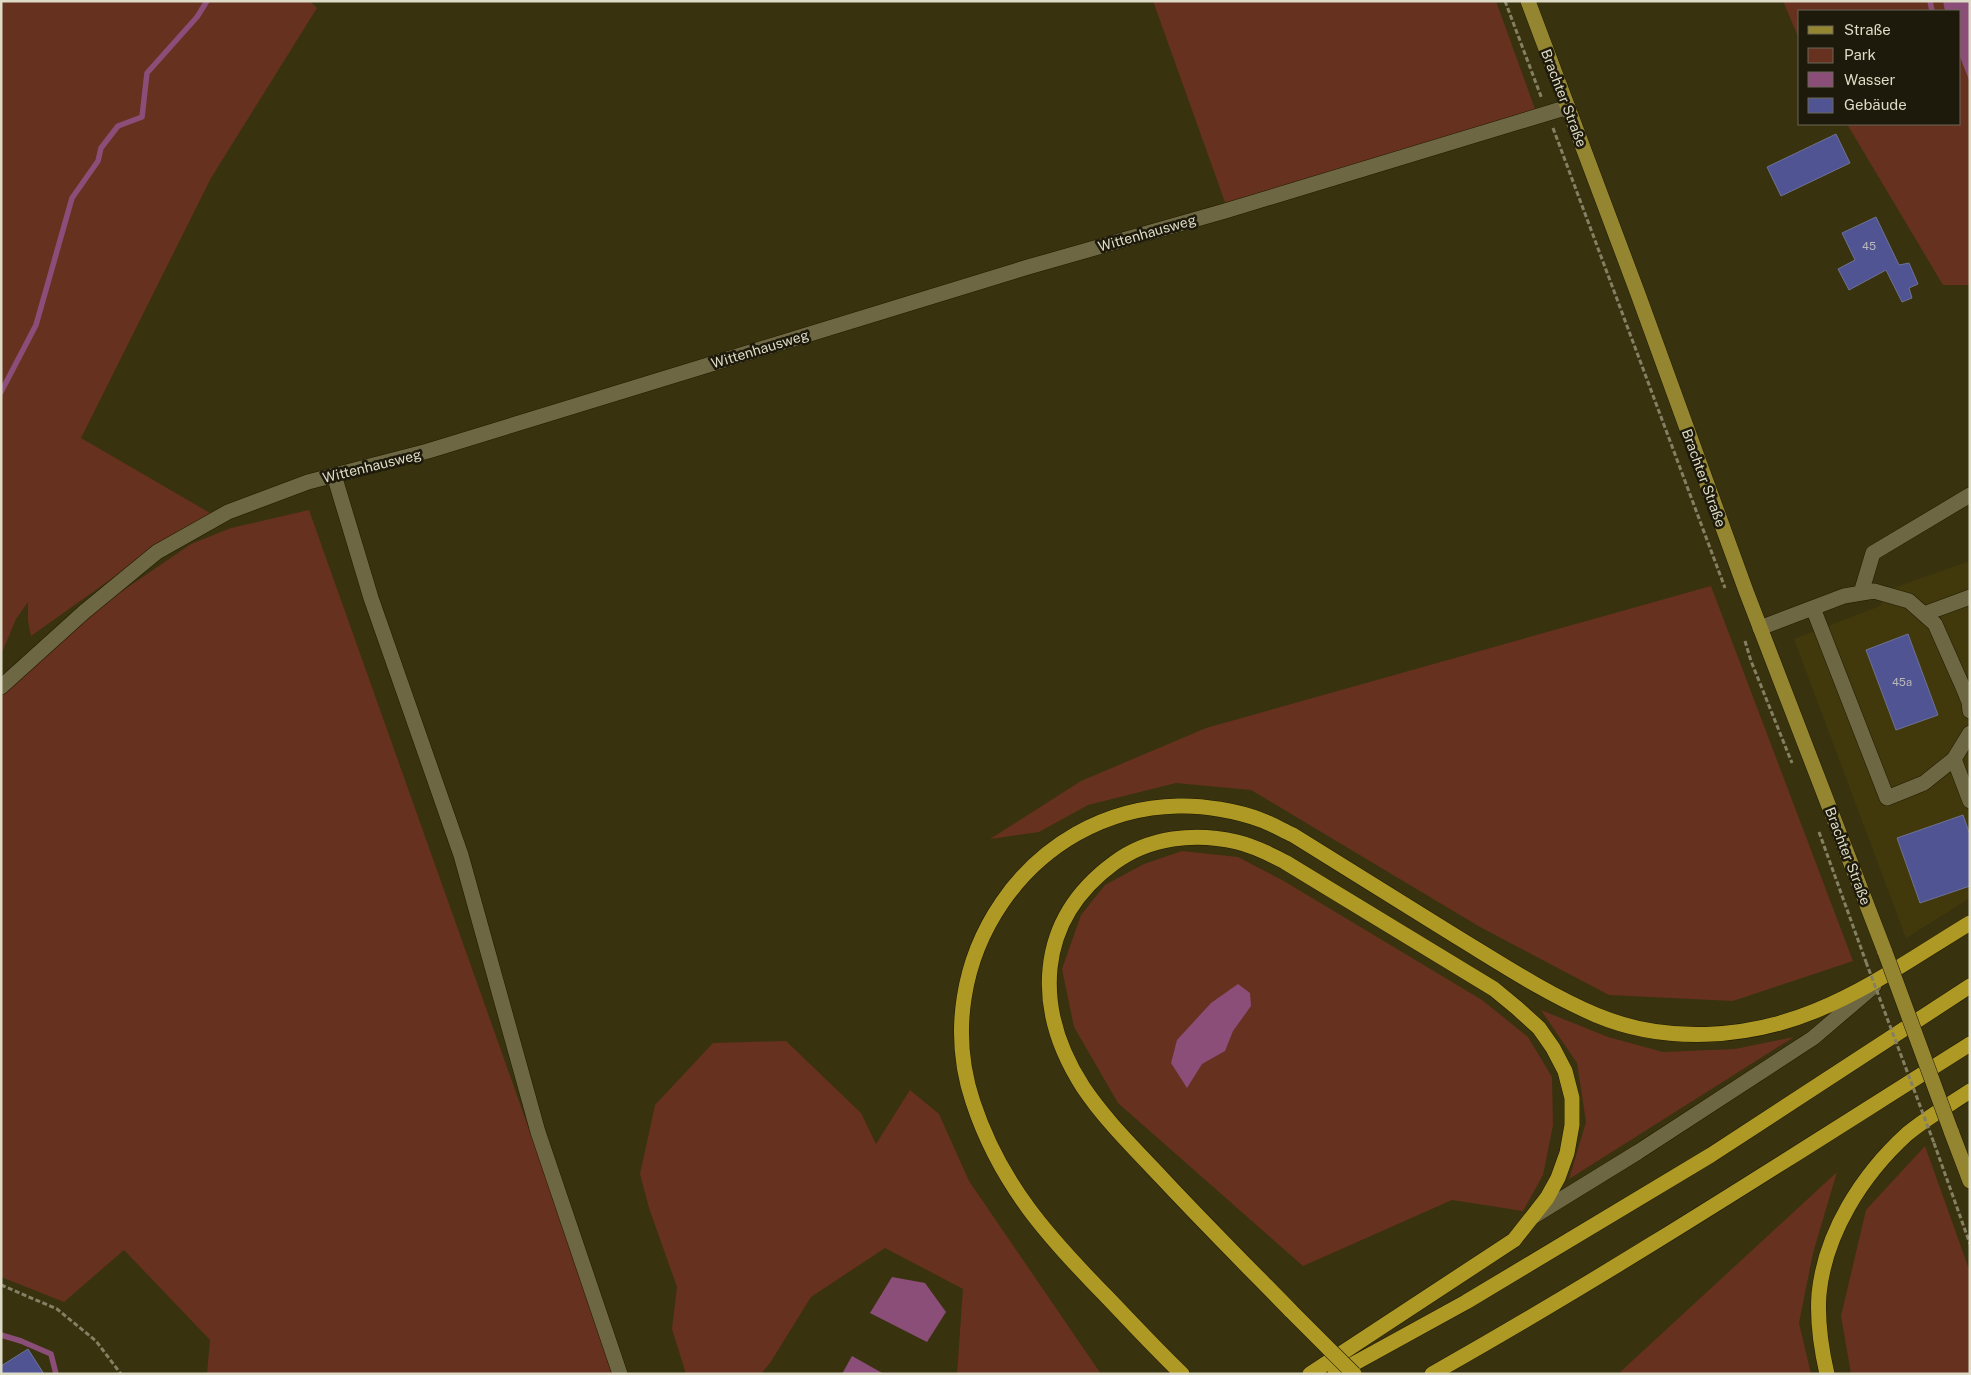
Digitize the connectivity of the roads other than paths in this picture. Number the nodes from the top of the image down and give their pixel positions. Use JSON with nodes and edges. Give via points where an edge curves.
{"nodes":[{"id":1,"x":1528,"y":1,"type":"edge"},
{"id":2,"x":1568,"y":107,"type":"junction"},
{"id":3,"x":334,"y":476,"type":"junction"},
{"id":4,"x":1970,"y":495,"type":"edge"},
{"id":5,"x":1861,"y":594,"type":"junction"},
{"id":6,"x":1970,"y":597,"type":"edge"},
{"id":7,"x":1813,"y":608,"type":"junction"},
{"id":8,"x":1924,"y":614,"type":"junction"},
{"id":9,"x":1760,"y":628,"type":"junction"},
{"id":10,"x":1966,"y":683,"type":"edge"},
{"id":11,"x":1,"y":687,"type":"edge"},
{"id":12,"x":1970,"y":711,"type":"edge"},
{"id":13,"x":1970,"y":733,"type":"edge"},
{"id":14,"x":1954,"y":759,"type":"junction"},
{"id":15,"x":1970,"y":801,"type":"edge"},
{"id":16,"x":1970,"y":923,"type":"edge"},
{"id":17,"x":1894,"y":968,"type":"junction"},
{"id":18,"x":1970,"y":986,"type":"edge"},
{"id":19,"x":1970,"y":1044,"type":"edge"},
{"id":20,"x":1970,"y":1090,"type":"edge"},
{"id":21,"x":1970,"y":1181,"type":"edge"},
{"id":22,"x":1534,"y":1216,"type":"junction"},
{"id":23,"x":1179,"y":1371,"type":"edge"},
{"id":24,"x":620,"y":1374,"type":"edge"},
{"id":25,"x":1310,"y":1374,"type":"edge"},
{"id":26,"x":1335,"y":1374,"type":"edge"},
{"id":27,"x":1354,"y":1374,"type":"edge"},
{"id":28,"x":1432,"y":1374,"type":"edge"},
{"id":29,"x":1827,"y":1374,"type":"edge"}],
"edges":[{"from":1,"to":2,"type":"main road","name":"Brachter Straße"},
{"from":2,"to":3,"type":"street","name":"Wittenhausweg","via":[[1028,267],[428,451]]},
{"from":2,"to":9,"type":"main road","name":"Brachter Straße"},
{"from":3,"to":11,"type":"street","name":"Wittenhausweg","via":[[308,482],[228,512],[157,552]]},
{"from":3,"to":24,"type":"street","via":[[371,598],[461,855],[538,1132]]},
{"from":4,"to":5,"type":"street","via":[[1873,553]]},
{"from":5,"to":7,"type":"street","via":[[1844,596]]},
{"from":5,"to":8,"type":"street","via":[[1874,591],[1909,601]]},
{"from":6,"to":8,"type":"street"},
{"from":7,"to":9,"type":"street"},
{"from":7,"to":14,"type":"street","via":[[1887,798],[1924,783]]},
{"from":8,"to":10,"type":"street","via":[[1935,624]]},
{"from":9,"to":21,"type":"main road","name":"Brachter Straße","bridge":true},
{"from":10,"to":12,"type":"street"},
{"from":13,"to":14,"type":"street"},
{"from":14,"to":15,"type":"street"},
{"from":16,"to":17,"type":"highway"},
{"from":17,"to":22,"type":"street","via":[[1814,1038]]},
{"from":17,"to":23,"type":"highway","via":[[1823,1007],[1779,1023],[1727,1034],[1662,1032],[1597,1015],[1531,983],[1293,835],[1259,819],[1220,810],[1171,806],[1117,816],[1071,836],[1048,853],[1008,893],[975,952],[968,976],[961,1030],[965,1072],[972,1100],[993,1153],[1032,1216]]},
{"from":18,"to":26,"type":"highway","via":[[1711,1155],[1466,1302]]},
{"from":19,"to":28,"type":"highway","via":[[1739,1190]]},
{"from":20,"to":29,"type":"highway","via":[[1902,1140],[1872,1172],[1843,1217],[1819,1294],[1820,1330]]},
{"from":22,"to":25,"type":"highway","via":[[1514,1240]]},
{"from":22,"to":27,"type":"highway","bridge":true,"via":[[1558,1178],[1567,1152],[1572,1098],[1565,1071],[1554,1048],[1539,1028],[1494,990],[1278,858],[1238,842],[1205,838],[1171,839],[1132,852],[1104,870],[1090,883],[1064,919],[1050,966],[1051,1011],[1069,1064],[1098,1107],[1193,1211]]}]}
